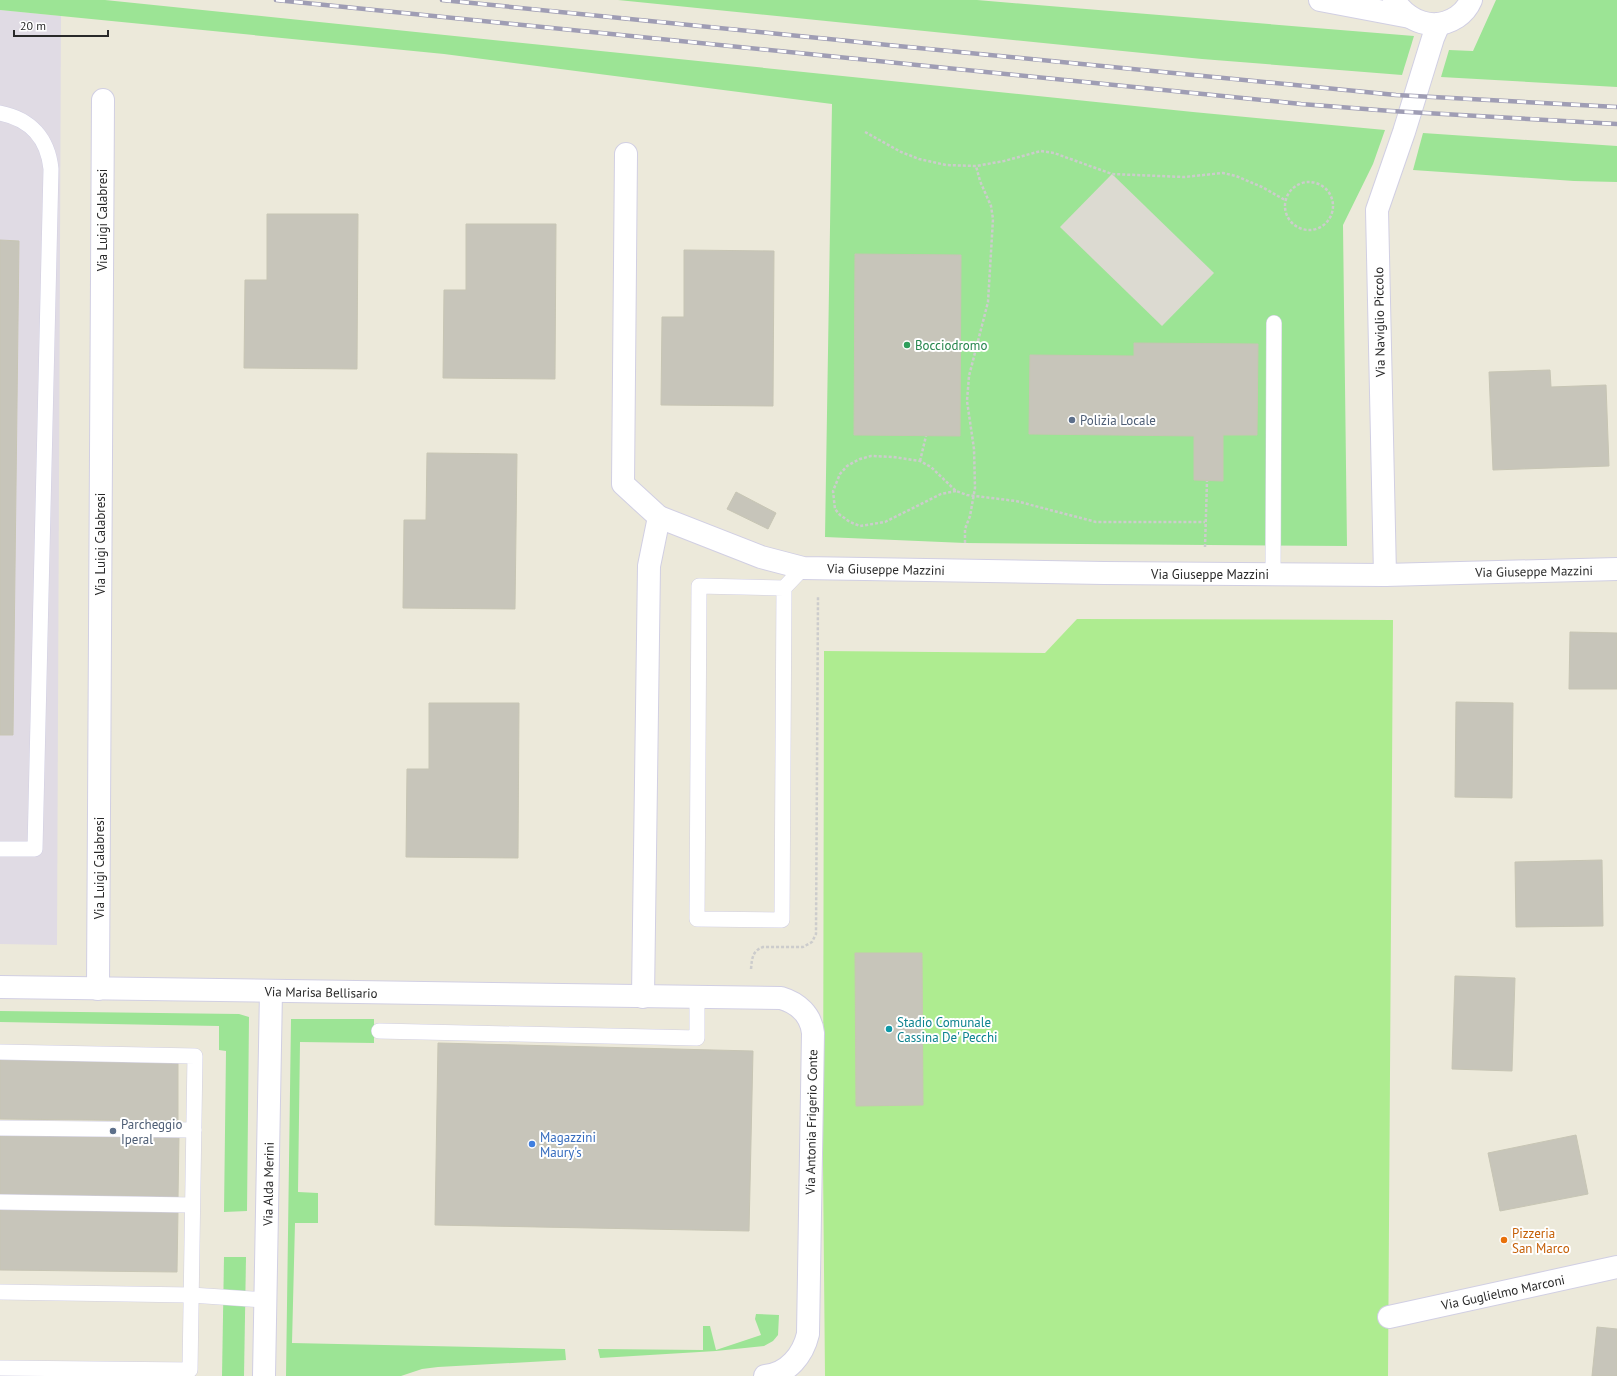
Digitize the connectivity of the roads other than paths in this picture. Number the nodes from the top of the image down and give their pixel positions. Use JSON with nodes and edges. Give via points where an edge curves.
{"nodes":[{"id":1,"x":1320,"y":0,"type":"edge"},
{"id":2,"x":1325,"y":0,"type":"edge"},
{"id":3,"x":1394,"y":0,"type":"edge"},
{"id":4,"x":1471,"y":0,"type":"edge"},
{"id":5,"x":1410,"y":18,"type":"junction"},
{"id":6,"x":1439,"y":24,"type":"junction"},
{"id":7,"x":103,"y":100,"type":"dead end"},
{"id":8,"x":0,"y":113,"type":"edge"},
{"id":9,"x":626,"y":154,"type":"dead end"},
{"id":10,"x":1274,"y":323,"type":"dead end"},
{"id":11,"x":659,"y":517,"type":"junction"},
{"id":12,"x":803,"y":568,"type":"junction"},
{"id":13,"x":1617,"y":569,"type":"edge"},
{"id":14,"x":1273,"y":574,"type":"junction"},
{"id":15,"x":1385,"y":575,"type":"junction"},
{"id":16,"x":784,"y":588,"type":"junction"},
{"id":17,"x":0,"y":849,"type":"edge"},
{"id":18,"x":0,"y":988,"type":"edge"},
{"id":19,"x":98,"y":988,"type":"junction"},
{"id":20,"x":271,"y":991,"type":"junction"},
{"id":21,"x":643,"y":997,"type":"junction"},
{"id":22,"x":697,"y":998,"type":"junction"},
{"id":23,"x":379,"y":1031,"type":"dead end"},
{"id":24,"x":0,"y":1052,"type":"edge"},
{"id":25,"x":0,"y":1128,"type":"edge"},
{"id":26,"x":194,"y":1130,"type":"junction"},
{"id":27,"x":0,"y":1202,"type":"edge"},
{"id":28,"x":192,"y":1205,"type":"junction"},
{"id":29,"x":1617,"y":1267,"type":"edge"},
{"id":30,"x":0,"y":1292,"type":"edge"},
{"id":31,"x":191,"y":1295,"type":"junction"},
{"id":32,"x":265,"y":1300,"type":"junction"},
{"id":33,"x":1389,"y":1317,"type":"dead end"},
{"id":34,"x":0,"y":1368,"type":"edge"},
{"id":35,"x":264,"y":1376,"type":"edge"},
{"id":36,"x":765,"y":1376,"type":"edge"}],
"edges":[{"from":1,"to":2,"type":"street"},
{"from":2,"to":5,"type":"street"},
{"from":3,"to":5,"type":"street"},
{"from":4,"to":6,"type":"street","via":[[1461,14]]},
{"from":5,"to":6,"type":"street","via":[[1419,22]]},
{"from":6,"to":15,"type":"street","name":"Via Naviglio Piccolo","via":[[1377,210]]},
{"from":7,"to":19,"type":"street","name":"Via Luigi Calabresi"},
{"from":8,"to":17,"type":"lane","via":[[30,125],[39,134],[50,157],[51,169],[35,849]]},
{"from":9,"to":11,"type":"street","via":[[623,484]]},
{"from":10,"to":14,"type":"lane"},
{"from":11,"to":12,"type":"street","name":"Via Giuseppe Mazzini","via":[[761,557]]},
{"from":11,"to":21,"type":"street","via":[[649,566]]},
{"from":12,"to":14,"type":"street","name":"Via Giuseppe Mazzini"},
{"from":12,"to":16,"type":"lane"},
{"from":13,"to":15,"type":"street","name":"Via Giuseppe Mazzini"},
{"from":14,"to":15,"type":"street","name":"Via Giuseppe Mazzini"},
{"from":16,"to":16,"type":"lane","via":[[699,586],[697,919],[782,920]]},
{"from":18,"to":19,"type":"street","name":"Via Marisa Bellisario"},
{"from":19,"to":20,"type":"street","name":"Via Marisa Bellisario"},
{"from":20,"to":21,"type":"street","name":"Via Marisa Bellisario"},
{"from":20,"to":32,"type":"street","name":"Via Alda Merini"},
{"from":21,"to":22,"type":"street","name":"Via Antonia Frigerio Conte"},
{"from":22,"to":23,"type":"lane","via":[[697,1038]]},
{"from":22,"to":36,"type":"street","name":"Via Antonia Frigerio Conte","via":[[786,1000],[801,1009],[808,1017],[812,1028],[808,1334],[801,1353],[792,1364],[775,1374]]},
{"from":24,"to":26,"type":"lane","via":[[195,1056]]},
{"from":25,"to":26,"type":"lane"},
{"from":26,"to":28,"type":"lane"},
{"from":27,"to":28,"type":"lane"},
{"from":28,"to":31,"type":"lane"},
{"from":29,"to":33,"type":"street","name":"Via Guglielmo Marconi"},
{"from":30,"to":31,"type":"lane"},
{"from":31,"to":32,"type":"lane"},
{"from":31,"to":34,"type":"lane","via":[[190,1370]]},
{"from":32,"to":35,"type":"street","name":"Via Alda Merini"}]}
